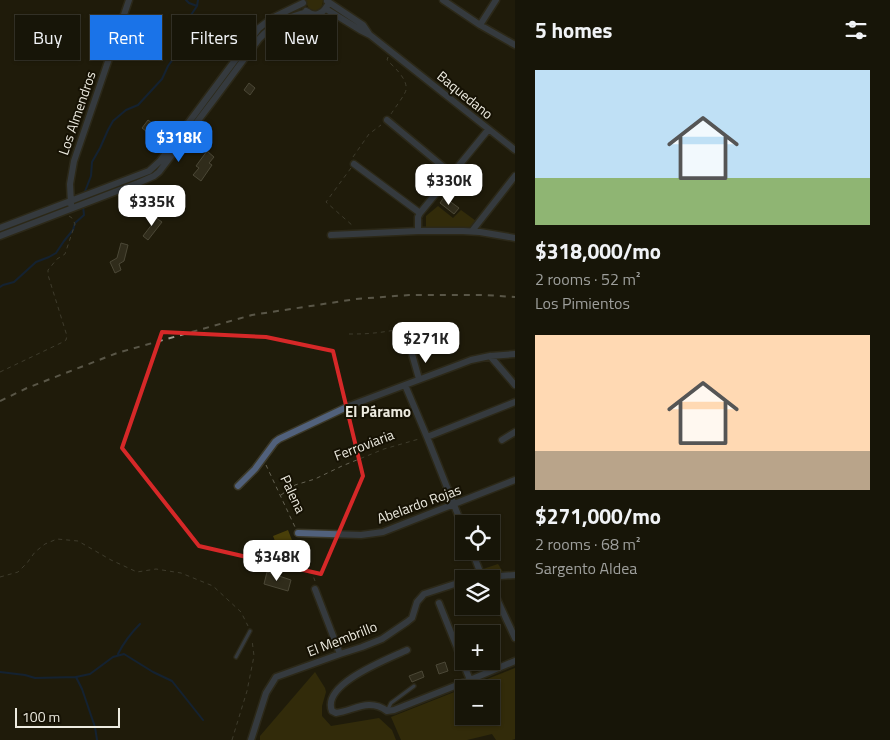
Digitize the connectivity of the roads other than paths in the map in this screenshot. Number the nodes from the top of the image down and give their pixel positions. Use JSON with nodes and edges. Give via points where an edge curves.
{"nodes":[{"id":1,"x":129,"y":0,"type":"edge"},
{"id":2,"x":327,"y":0,"type":"edge"},
{"id":3,"x":444,"y":0,"type":"edge"},
{"id":4,"x":496,"y":0,"type":"edge"},
{"id":5,"x":303,"y":2,"type":"edge"},
{"id":6,"x":326,"y":9,"type":"junction"},
{"id":7,"x":308,"y":12,"type":"junction"},
{"id":8,"x":480,"y":25,"type":"junction"},
{"id":9,"x":370,"y":35,"type":"junction"},
{"id":10,"x":515,"y":45,"type":"edge"},
{"id":11,"x":387,"y":120,"type":"road end"},
{"id":12,"x":488,"y":130,"type":"junction"},
{"id":13,"x":515,"y":150,"type":"edge"},
{"id":14,"x":354,"y":164,"type":"road end"},
{"id":15,"x":452,"y":174,"type":"junction"},
{"id":16,"x":515,"y":176,"type":"edge"},
{"id":17,"x":71,"y":201,"type":"junction"},
{"id":18,"x":72,"y":208,"type":"junction"},
{"id":19,"x":420,"y":213,"type":"junction"},
{"id":20,"x":1,"y":225,"type":"edge"},
{"id":21,"x":418,"y":230,"type":"junction"},
{"id":22,"x":472,"y":231,"type":"junction"},
{"id":23,"x":2,"y":235,"type":"edge"},
{"id":24,"x":331,"y":235,"type":"dead end"},
{"id":25,"x":515,"y":238,"type":"edge"},
{"id":26,"x":412,"y":354,"type":"road end"},
{"id":27,"x":515,"y":354,"type":"edge"},
{"id":28,"x":490,"y":356,"type":"junction"},
{"id":29,"x":419,"y":379,"type":"junction"},
{"id":30,"x":405,"y":385,"type":"junction"},
{"id":31,"x":515,"y":385,"type":"edge"},
{"id":32,"x":515,"y":402,"type":"edge"},
{"id":33,"x":515,"y":432,"type":"edge"},
{"id":34,"x":427,"y":437,"type":"junction"},
{"id":35,"x":502,"y":440,"type":"dead end"},
{"id":36,"x":515,"y":480,"type":"edge"},
{"id":37,"x":238,"y":486,"type":"dead end"},
{"id":38,"x":454,"y":504,"type":"junction"},
{"id":39,"x":458,"y":515,"type":"edge"},
{"id":40,"x":298,"y":533,"type":"road end"},
{"id":41,"x":515,"y":575,"type":"edge"},
{"id":42,"x":500,"y":576,"type":"edge"},
{"id":43,"x":455,"y":584,"type":"edge"},
{"id":44,"x":315,"y":589,"type":"road end"},
{"id":45,"x":439,"y":603,"type":"dead end"},
{"id":46,"x":500,"y":606,"type":"edge"},
{"id":47,"x":250,"y":631,"type":"road end"},
{"id":48,"x":515,"y":638,"type":"edge"},
{"id":49,"x":407,"y":650,"type":"dead end"},
{"id":50,"x":340,"y":654,"type":"junction"},
{"id":51,"x":236,"y":657,"type":"dead end"},
{"id":52,"x":515,"y":661,"type":"edge"},
{"id":53,"x":470,"y":680,"type":"joint"},
{"id":54,"x":414,"y":686,"type":"dead end"},
{"id":55,"x":455,"y":686,"type":"edge"},
{"id":56,"x":387,"y":711,"type":"junction"},
{"id":57,"x":251,"y":740,"type":"edge"}],
"edges":[{"from":1,"to":17,"type":"street","name":"Los Almendros","via":[[74,161]]},
{"from":2,"to":6,"type":"street"},
{"from":2,"to":9,"type":"street","via":[[363,25]]},
{"from":3,"to":8,"type":"street"},
{"from":4,"to":8,"type":"street"},
{"from":5,"to":7,"type":"street"},
{"from":5,"to":17,"type":"street","via":[[259,28],[154,167]]},
{"from":6,"to":7,"type":"street","via":[[317,14]]},
{"from":6,"to":9,"type":"street"},
{"from":7,"to":18,"type":"street","via":[[275,24],[259,39],[159,172]]},
{"from":8,"to":10,"type":"street"},
{"from":9,"to":12,"type":"street","name":"Baquedano"},
{"from":11,"to":15,"type":"street"},
{"from":12,"to":13,"type":"street","name":"Baquedano"},
{"from":12,"to":15,"type":"street"},
{"from":14,"to":19,"type":"street"},
{"from":15,"to":19,"type":"street"},
{"from":16,"to":22,"type":"street"},
{"from":17,"to":18,"type":"street","name":"Los Almendros"},
{"from":17,"to":20,"type":"street"},
{"from":18,"to":23,"type":"street"},
{"from":19,"to":21,"type":"street"},
{"from":20,"to":23,"type":"street"},
{"from":21,"to":22,"type":"street"},
{"from":21,"to":24,"type":"street"},
{"from":22,"to":25,"type":"street"},
{"from":26,"to":29,"type":"street"},
{"from":27,"to":28,"type":"street"},
{"from":28,"to":29,"type":"street"},
{"from":28,"to":31,"type":"street"},
{"from":29,"to":30,"type":"street"},
{"from":30,"to":34,"type":"street"},
{"from":30,"to":37,"type":"street","via":[[349,406],[275,442]]},
{"from":32,"to":34,"type":"street"},
{"from":33,"to":35,"type":"street"},
{"from":34,"to":38,"type":"street"},
{"from":36,"to":38,"type":"street","name":"Abelardo Rojas"},
{"from":38,"to":39,"type":"street"},
{"from":38,"to":40,"type":"street","name":"Abelardo Rojas","via":[[372,534]]},
{"from":41,"to":42,"type":"street"},
{"from":43,"to":50,"type":"street","name":"El Membrillo","via":[[424,594],[417,602],[412,618],[382,639]]},
{"from":44,"to":50,"type":"street"},
{"from":45,"to":53,"type":"street"},
{"from":46,"to":48,"type":"street"},
{"from":47,"to":51,"type":"lane"},
{"from":49,"to":56,"type":"street","via":[[348,680],[330,702],[332,711],[336,713],[365,705]]},
{"from":50,"to":57,"type":"street","name":"El Membrillo","via":[[276,677],[266,693]]},
{"from":52,"to":53,"type":"street"},
{"from":54,"to":56,"type":"lane","via":[[392,702]]},
{"from":55,"to":56,"type":"street"}]}
